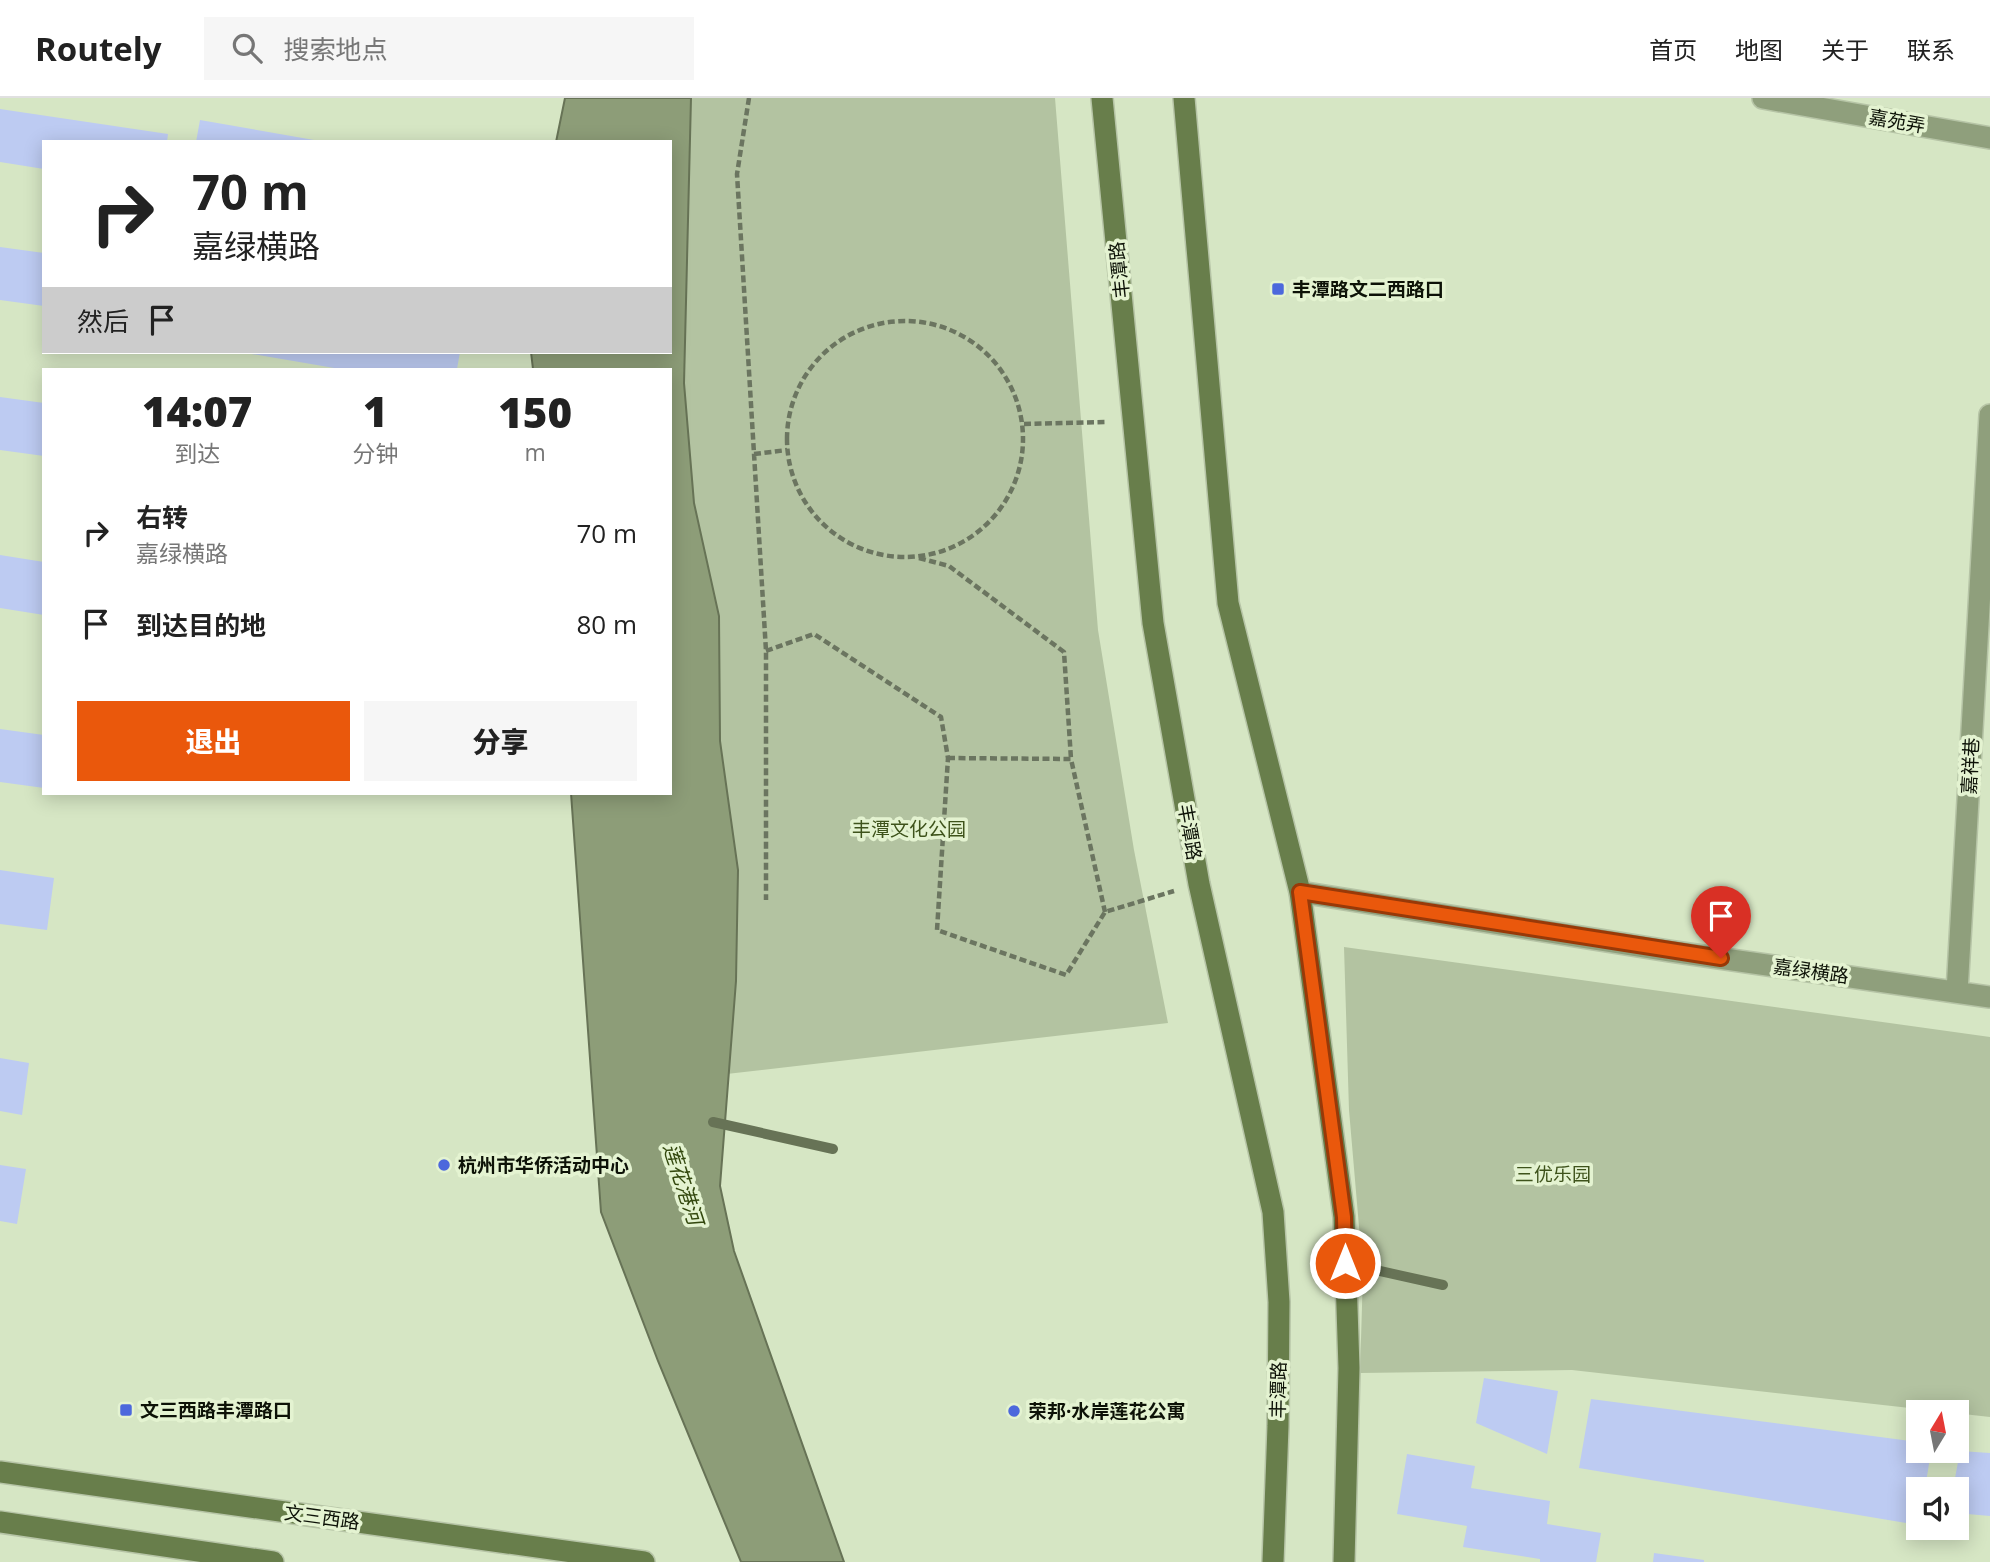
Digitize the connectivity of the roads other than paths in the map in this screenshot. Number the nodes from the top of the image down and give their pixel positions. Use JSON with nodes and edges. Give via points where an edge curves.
{"nodes":[{"id":1,"x":1102,"y":98,"type":"edge"},
{"id":2,"x":1184,"y":98,"type":"edge"},
{"id":3,"x":1763,"y":98,"type":"edge"},
{"id":4,"x":1990,"y":138,"type":"edge"},
{"id":5,"x":1990,"y":415,"type":"edge"},
{"id":6,"x":1300,"y":892,"type":"junction"},
{"id":7,"x":1957,"y":992,"type":"junction"},
{"id":8,"x":1990,"y":997,"type":"edge"},
{"id":9,"x":0,"y":1472,"type":"edge"},
{"id":10,"x":0,"y":1522,"type":"edge"},
{"id":11,"x":273,"y":1562,"type":"edge"},
{"id":12,"x":645,"y":1562,"type":"edge"},
{"id":13,"x":1273,"y":1562,"type":"edge"},
{"id":14,"x":1344,"y":1562,"type":"edge"}],
"edges":[{"from":1,"to":13,"type":"main road","name":"丰潭路","via":[[1153,624],[1199,884],[1273,1212],[1279,1302]]},
{"from":2,"to":6,"type":"main road","via":[[1227,603]]},
{"from":3,"to":4,"type":"street","name":"嘉苑弄"},
{"from":5,"to":7,"type":"street","name":"嘉祥巷"},
{"from":6,"to":7,"type":"street","name":"嘉绿横路"},
{"from":6,"to":14,"type":"main road","via":[[1344,1217],[1349,1368]]},
{"from":7,"to":8,"type":"street","name":"嘉绿横路"},
{"from":9,"to":12,"type":"main road","name":"文三西路"},
{"from":10,"to":11,"type":"main road"}]}
